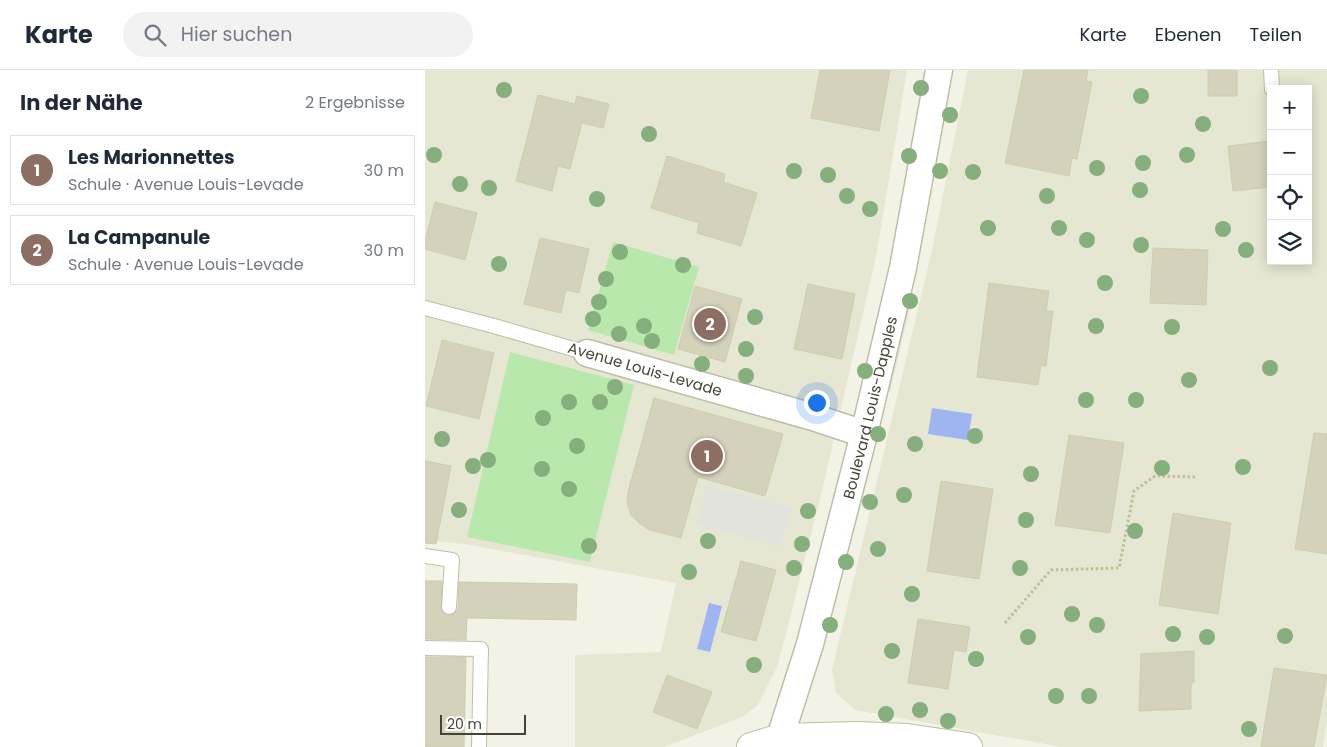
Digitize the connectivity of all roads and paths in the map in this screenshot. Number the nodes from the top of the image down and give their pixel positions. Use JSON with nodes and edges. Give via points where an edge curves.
{"nodes":[{"id":1,"x":939,"y":70,"type":"edge"},
{"id":2,"x":1271,"y":70,"type":"edge"},
{"id":3,"x":1272,"y":85,"type":"edge"},
{"id":4,"x":425,"y":308,"type":"edge"},
{"id":5,"x":587,"y":353,"type":"joint"},
{"id":6,"x":864,"y":434,"type":"junction"},
{"id":7,"x":1197,"y":477,"type":"dead end"},
{"id":8,"x":425,"y":556,"type":"edge"},
{"id":9,"x":449,"y":608,"type":"dead end"},
{"id":10,"x":1005,"y":623,"type":"dead end"},
{"id":11,"x":425,"y":648,"type":"edge"},
{"id":12,"x":778,"y":743,"type":"edge"},
{"id":13,"x":479,"y":747,"type":"edge"},
{"id":14,"x":751,"y":747,"type":"edge"},
{"id":15,"x":968,"y":747,"type":"edge"}],
"edges":[{"from":1,"to":6,"type":"street","name":"Boulevard Louis-Dapples","via":[[903,268]]},
{"from":2,"to":3,"type":"lane"},
{"from":4,"to":5,"type":"lane","name":"Avenue Louis-Levade"},
{"from":5,"to":6,"type":"street","name":"Avenue Louis-Levade"},
{"from":6,"to":12,"type":"street","name":"Boulevard Louis-Dapples","via":[[810,644]]},
{"from":7,"to":10,"type":"path","via":[[1155,476],[1134,491],[1119,568],[1051,570]]},
{"from":8,"to":9,"type":"lane","via":[[451,560]]},
{"from":11,"to":13,"type":"lane","via":[[481,650]]},
{"from":12,"to":14,"type":"street"},
{"from":12,"to":15,"type":"street","via":[[857,736],[907,738]]}]}
